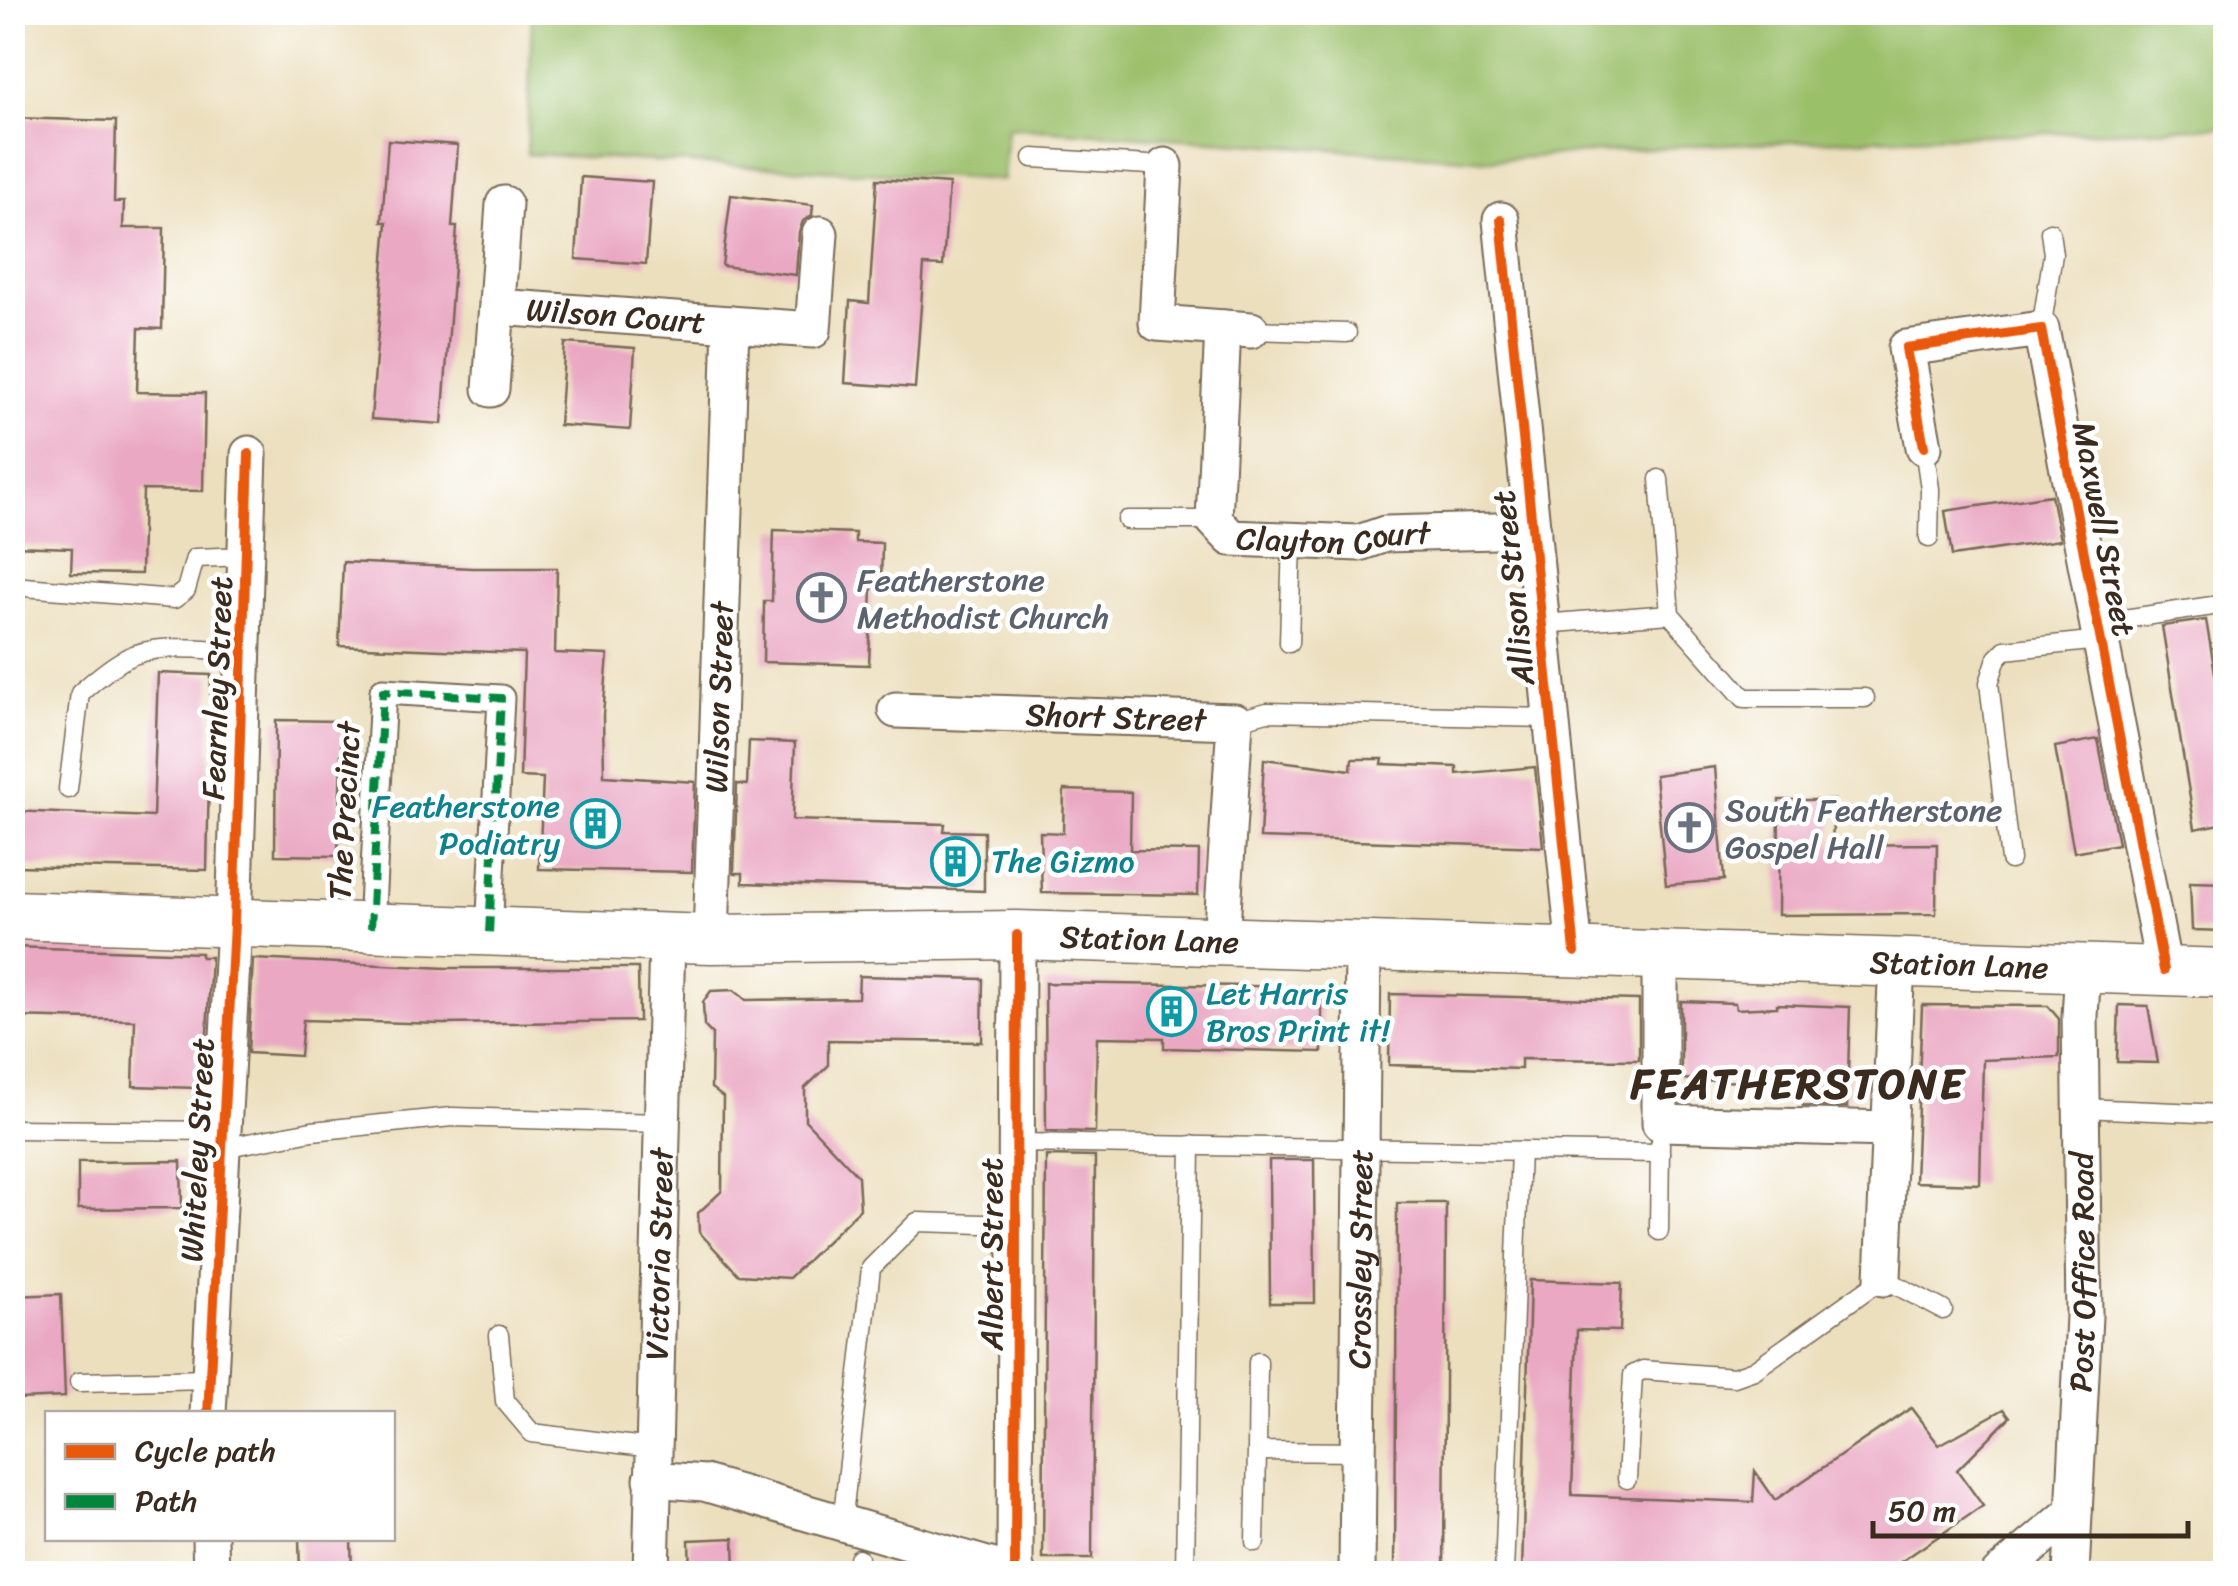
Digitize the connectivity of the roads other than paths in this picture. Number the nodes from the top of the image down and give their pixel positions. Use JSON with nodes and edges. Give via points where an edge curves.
{"nodes":[{"id":1,"x":1033,"y":158,"type":"dead end"},
{"id":2,"x":1166,"y":166,"type":"joint"},
{"id":3,"x":504,"y":204,"type":"dead end"},
{"id":4,"x":1501,"y":220,"type":"dead end"},
{"id":5,"x":2050,"y":232,"type":"dead end"},
{"id":6,"x":820,"y":234,"type":"dead end"},
{"id":7,"x":498,"y":307,"type":"junction"},
{"id":8,"x":731,"y":324,"type":"junction"},
{"id":9,"x":1237,"y":329,"type":"junction"},
{"id":10,"x":2040,"y":329,"type":"junction"},
{"id":11,"x":1347,"y":333,"type":"dead end"},
{"id":12,"x":491,"y":389,"type":"dead end"},
{"id":13,"x":1924,"y":447,"type":"joint"},
{"id":14,"x":250,"y":454,"type":"dead end"},
{"id":15,"x":725,"y":455,"type":"joint"},
{"id":16,"x":1659,"y":480,"type":"dead end"},
{"id":17,"x":1127,"y":520,"type":"dead end"},
{"id":18,"x":1214,"y":520,"type":"junction"},
{"id":19,"x":1533,"y":530,"type":"junction"},
{"id":20,"x":1930,"y":538,"type":"dead end"},
{"id":21,"x":1292,"y":540,"type":"junction"},
{"id":22,"x":246,"y":556,"type":"junction"},
{"id":23,"x":12,"y":586,"type":"edge"},
{"id":24,"x":2226,"y":604,"type":"edge"},
{"id":25,"x":1670,"y":614,"type":"junction"},
{"id":26,"x":1542,"y":624,"type":"junction"},
{"id":27,"x":2099,"y":631,"type":"junction"},
{"id":28,"x":1289,"y":644,"type":"dead end"},
{"id":29,"x":244,"y":651,"type":"junction"},
{"id":30,"x":1866,"y":698,"type":"dead end"},
{"id":31,"x":896,"y":710,"type":"dead end"},
{"id":32,"x":1551,"y":718,"type":"junction"},
{"id":33,"x":1235,"y":721,"type":"junction"},
{"id":34,"x":68,"y":789,"type":"dead end"},
{"id":35,"x":2010,"y":860,"type":"dead end"},
{"id":36,"x":12,"y":915,"type":"edge"},
{"id":37,"x":234,"y":924,"type":"junction"},
{"id":38,"x":371,"y":928,"type":"junction"},
{"id":39,"x":489,"y":933,"type":"junction"},
{"id":40,"x":1017,"y":935,"type":"junction"},
{"id":41,"x":689,"y":938,"type":"junction"},
{"id":42,"x":1221,"y":942,"type":"junction"},
{"id":43,"x":1363,"y":947,"type":"junction"},
{"id":44,"x":1574,"y":952,"type":"junction"},
{"id":45,"x":1660,"y":955,"type":"junction"},
{"id":46,"x":1897,"y":962,"type":"junction"},
{"id":47,"x":2083,"y":969,"type":"junction"},
{"id":48,"x":2164,"y":970,"type":"junction"},
{"id":49,"x":2226,"y":973,"type":"edge"},
{"id":50,"x":2081,"y":1108,"type":"junction"},
{"id":51,"x":2223,"y":1114,"type":"edge"},
{"id":52,"x":660,"y":1123,"type":"junction"},
{"id":53,"x":12,"y":1129,"type":"edge"},
{"id":54,"x":1889,"y":1129,"type":"junction"},
{"id":55,"x":1660,"y":1138,"type":"junction"},
{"id":56,"x":222,"y":1140,"type":"junction"},
{"id":57,"x":1016,"y":1144,"type":"junction"},
{"id":58,"x":1190,"y":1145,"type":"junction"},
{"id":59,"x":1361,"y":1148,"type":"junction"},
{"id":60,"x":1520,"y":1151,"type":"junction"},
{"id":61,"x":1016,"y":1225,"type":"junction"},
{"id":62,"x":1659,"y":1231,"type":"dead end"},
{"id":63,"x":1883,"y":1278,"type":"junction"},
{"id":64,"x":1943,"y":1310,"type":"dead end"},
{"id":65,"x":499,"y":1335,"type":"dead end"},
{"id":66,"x":1258,"y":1362,"type":"dead end"},
{"id":67,"x":80,"y":1382,"type":"dead end"},
{"id":68,"x":209,"y":1396,"type":"edge"},
{"id":69,"x":1257,"y":1451,"type":"junction"},
{"id":70,"x":1358,"y":1452,"type":"junction"},
{"id":71,"x":652,"y":1464,"type":"junction"},
{"id":72,"x":1627,"y":1479,"type":"dead end"},
{"id":73,"x":2074,"y":1511,"type":"junction"},
{"id":74,"x":842,"y":1524,"type":"junction"},
{"id":75,"x":210,"y":1541,"type":"edge"},
{"id":76,"x":1256,"y":1542,"type":"dead end"},
{"id":77,"x":1016,"y":1573,"type":"edge"},
{"id":78,"x":211,"y":1574,"type":"edge"},
{"id":79,"x":650,"y":1574,"type":"edge"},
{"id":80,"x":1185,"y":1574,"type":"edge"},
{"id":81,"x":1357,"y":1574,"type":"edge"},
{"id":82,"x":1504,"y":1574,"type":"edge"},
{"id":83,"x":1999,"y":1574,"type":"edge"},
{"id":84,"x":2071,"y":1574,"type":"edge"}],
"edges":[{"from":1,"to":2,"type":"lane"},
{"from":2,"to":9,"type":"street","via":[[1157,323]]},
{"from":3,"to":7,"type":"street","name":"Wilson Court"},
{"from":4,"to":19,"type":"street","name":"Allison Street"},
{"from":5,"to":10,"type":"lane","via":[[2053,254]]},
{"from":6,"to":8,"type":"street","name":"Wilson Court","via":[[813,330]]},
{"from":7,"to":8,"type":"street","name":"Wilson Court"},
{"from":7,"to":12,"type":"street","name":"Wilson Court"},
{"from":8,"to":15,"type":"street","name":"Wilson Court"},
{"from":9,"to":11,"type":"lane"},
{"from":9,"to":18,"type":"street","name":"Clayton Court"},
{"from":10,"to":13,"type":"street","via":[[1906,348]]},
{"from":10,"to":27,"type":"street","name":"Maxwell Street"},
{"from":13,"to":20,"type":"lane"},
{"from":14,"to":22,"type":"street","name":"Fearnley Street"},
{"from":15,"to":41,"type":"street","name":"Wilson Street","via":[[725,557]]},
{"from":16,"to":25,"type":"lane"},
{"from":17,"to":18,"type":"lane"},
{"from":18,"to":21,"type":"street","name":"Clayton Court","via":[[1231,538]]},
{"from":19,"to":21,"type":"street","name":"Clayton Court","via":[[1385,534],[1359,543]]},
{"from":19,"to":26,"type":"street","name":"Allison Street"},
{"from":21,"to":28,"type":"lane"},
{"from":22,"to":23,"type":"lane","via":[[194,558],[186,590],[174,599]]},
{"from":22,"to":29,"type":"street","name":"Fearnley Street"},
{"from":24,"to":27,"type":"lane"},
{"from":25,"to":26,"type":"lane"},
{"from":25,"to":30,"type":"lane","via":[[1744,698]]},
{"from":26,"to":32,"type":"street","name":"Allison Street"},
{"from":27,"to":35,"type":"lane","via":[[2005,650],[1997,658],[1989,683]]},
{"from":27,"to":48,"type":"street","name":"Maxwell Street"},
{"from":29,"to":34,"type":"lane","via":[[152,650],[108,670],[80,693]]},
{"from":29,"to":37,"type":"street","name":"Fearnley Street"},
{"from":31,"to":33,"type":"street","name":"Short Street"},
{"from":32,"to":33,"type":"lane","via":[[1266,712]]},
{"from":32,"to":44,"type":"street","name":"Allison Street"},
{"from":33,"to":42,"type":"street","name":"Short Street"},
{"from":36,"to":37,"type":"main road","name":"Station Lane"},
{"from":37,"to":38,"type":"main road","name":"Station Lane"},
{"from":37,"to":56,"type":"street","name":"Whiteley Street"},
{"from":38,"to":39,"type":"main road","name":"Station Lane"},
{"from":38,"to":39,"type":"street","name":"The Precinct","via":[[383,691],[501,698]]},
{"from":39,"to":41,"type":"main road","name":"Station Lane"},
{"from":40,"to":41,"type":"main road","name":"Station Lane"},
{"from":40,"to":42,"type":"main road","name":"Station Lane"},
{"from":40,"to":57,"type":"street","name":"Albert Street"},
{"from":41,"to":52,"type":"street","name":"Victoria Street"},
{"from":42,"to":43,"type":"main road","name":"Station Lane"},
{"from":43,"to":44,"type":"main road","name":"Station Lane"},
{"from":43,"to":59,"type":"street","name":"Crossley Street"},
{"from":44,"to":45,"type":"main road","name":"Station Lane"},
{"from":45,"to":46,"type":"main road","name":"Station Lane"},
{"from":45,"to":55,"type":"street"},
{"from":46,"to":47,"type":"main road","name":"Station Lane"},
{"from":46,"to":54,"type":"street"},
{"from":47,"to":48,"type":"main road","name":"Station Lane"},
{"from":47,"to":50,"type":"street","name":"Post Office Road"},
{"from":48,"to":49,"type":"main road","name":"Station Lane"},
{"from":50,"to":51,"type":"lane"},
{"from":50,"to":73,"type":"street","name":"Post Office Road","via":[[2084,1316]]},
{"from":52,"to":56,"type":"lane","via":[[452,1117]]},
{"from":52,"to":71,"type":"street","name":"Victoria Street"},
{"from":53,"to":56,"type":"lane"},
{"from":54,"to":55,"type":"street"},
{"from":54,"to":63,"type":"street"},
{"from":55,"to":60,"type":"lane"},
{"from":55,"to":62,"type":"lane"},
{"from":56,"to":68,"type":"street","name":"Whiteley Street"},
{"from":57,"to":58,"type":"lane"},
{"from":57,"to":61,"type":"street","name":"Albert Street"},
{"from":58,"to":59,"type":"lane"},
{"from":58,"to":80,"type":"lane"},
{"from":59,"to":60,"type":"lane"},
{"from":59,"to":70,"type":"street","name":"Crossley Street"},
{"from":60,"to":82,"type":"lane"},
{"from":61,"to":74,"type":"lane","via":[[917,1222],[871,1268]]},
{"from":61,"to":77,"type":"street","name":"Albert Street"},
{"from":63,"to":64,"type":"lane"},
{"from":63,"to":72,"type":"lane","via":[[1734,1378],[1643,1370],[1633,1375]]},
{"from":65,"to":71,"type":"lane","via":[[505,1402],[532,1433]]},
{"from":66,"to":69,"type":"lane"},
{"from":67,"to":68,"type":"lane"},
{"from":69,"to":70,"type":"lane"},
{"from":69,"to":76,"type":"lane"},
{"from":70,"to":81,"type":"street","name":"Crossley Street"},
{"from":71,"to":74,"type":"street","via":[[679,1478]]},
{"from":71,"to":79,"type":"street","name":"Victoria Street"},
{"from":73,"to":83,"type":"street"},
{"from":73,"to":84,"type":"street","name":"Post Office Road"},
{"from":74,"to":77,"type":"street"},
{"from":75,"to":78,"type":"street"}]}
